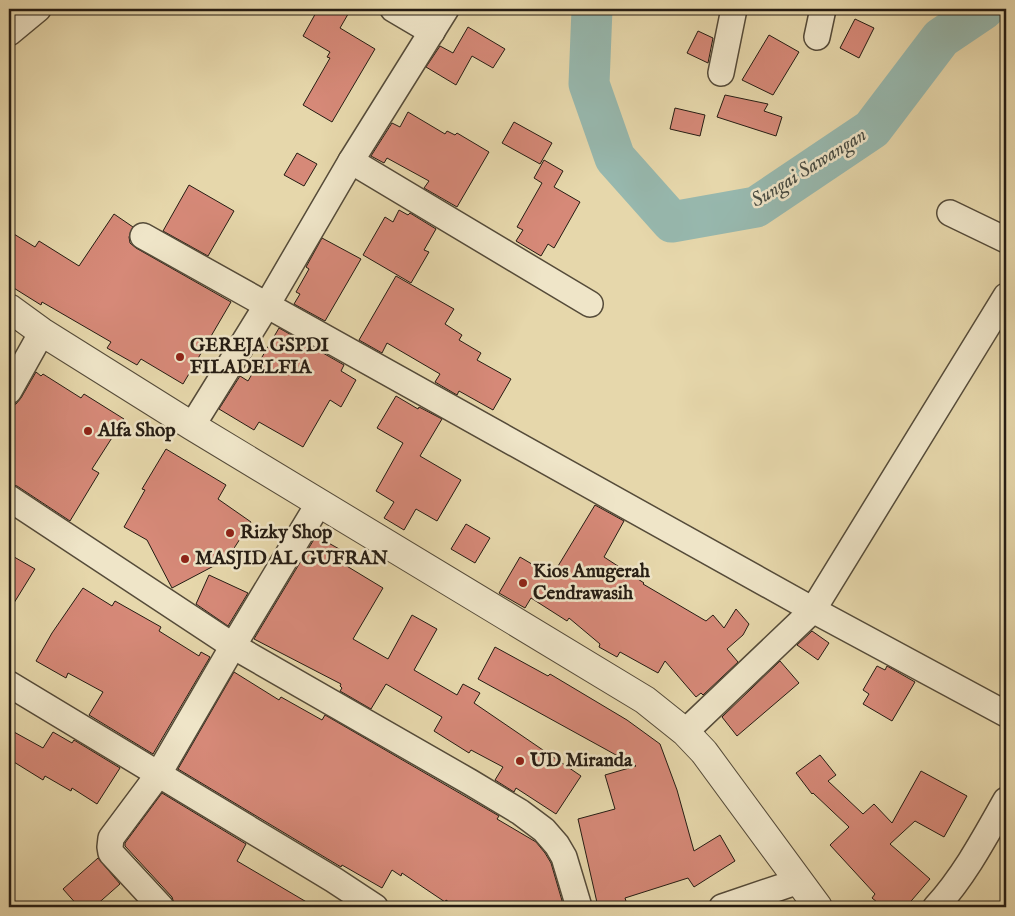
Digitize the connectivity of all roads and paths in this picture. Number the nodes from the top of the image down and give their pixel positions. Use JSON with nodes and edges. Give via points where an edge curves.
{"nodes":[{"id":1,"x":38,"y":9,"type":"edge"},
{"id":2,"x":393,"y":9,"type":"edge"},
{"id":3,"x":446,"y":9,"type":"edge"},
{"id":4,"x":734,"y":9,"type":"edge"},
{"id":5,"x":823,"y":9,"type":"edge"},
{"id":6,"x":432,"y":32,"type":"junction"},
{"id":7,"x":9,"y":33,"type":"edge"},
{"id":8,"x":817,"y":37,"type":"dead end"},
{"id":9,"x":721,"y":73,"type":"dead end"},
{"id":10,"x":351,"y":161,"type":"junction"},
{"id":11,"x":950,"y":213,"type":"dead end"},
{"id":12,"x":143,"y":236,"type":"dead end"},
{"id":13,"x":1006,"y":240,"type":"edge"},
{"id":14,"x":1006,"y":296,"type":"edge"},
{"id":15,"x":590,"y":304,"type":"dead end"},
{"id":16,"x":267,"y":305,"type":"junction"},
{"id":17,"x":9,"y":308,"type":"edge"},
{"id":18,"x":42,"y":332,"type":"junction"},
{"id":19,"x":9,"y":392,"type":"edge"},
{"id":20,"x":192,"y":426,"type":"junction"},
{"id":21,"x":9,"y":498,"type":"edge"},
{"id":22,"x":319,"y":503,"type":"junction"},
{"id":23,"x":813,"y":610,"type":"junction"},
{"id":24,"x":233,"y":646,"type":"junction"},
{"id":25,"x":9,"y":684,"type":"edge"},
{"id":26,"x":1006,"y":714,"type":"edge"},
{"id":27,"x":685,"y":732,"type":"junction"},
{"id":28,"x":158,"y":775,"type":"junction"},
{"id":29,"x":1006,"y":800,"type":"edge"},
{"id":30,"x":799,"y":881,"type":"junction"},
{"id":31,"x":161,"y":907,"type":"edge"},
{"id":32,"x":375,"y":907,"type":"edge"},
{"id":33,"x":579,"y":907,"type":"edge"},
{"id":34,"x":722,"y":907,"type":"edge"},
{"id":35,"x":818,"y":907,"type":"edge"},
{"id":36,"x":936,"y":907,"type":"edge"}],
"edges":[{"from":1,"to":7,"type":"street"},
{"from":2,"to":6,"type":"street"},
{"from":3,"to":6,"type":"street"},
{"from":4,"to":9,"type":"street"},
{"from":5,"to":8,"type":"street"},
{"from":6,"to":10,"type":"street"},
{"from":10,"to":15,"type":"street"},
{"from":10,"to":16,"type":"street"},
{"from":11,"to":13,"type":"street"},
{"from":12,"to":16,"type":"street"},
{"from":14,"to":23,"type":"street"},
{"from":16,"to":20,"type":"street"},
{"from":16,"to":23,"type":"street"},
{"from":17,"to":18,"type":"street"},
{"from":18,"to":19,"type":"street"},
{"from":18,"to":20,"type":"street"},
{"from":20,"to":22,"type":"street"},
{"from":21,"to":24,"type":"street"},
{"from":22,"to":24,"type":"street"},
{"from":22,"to":27,"type":"street","via":[[623,686]]},
{"from":23,"to":26,"type":"street"},
{"from":23,"to":27,"type":"street"},
{"from":24,"to":28,"type":"street"},
{"from":24,"to":33,"type":"street","via":[[470,782],[544,830],[558,844],[564,857]]},
{"from":25,"to":28,"type":"street"},
{"from":27,"to":30,"type":"street","via":[[704,752]]},
{"from":28,"to":31,"type":"street","via":[[111,838],[110,847],[111,853]]},
{"from":28,"to":32,"type":"street"},
{"from":29,"to":36,"type":"street","via":[[977,850]]},
{"from":30,"to":34,"type":"street"},
{"from":30,"to":35,"type":"street"}]}
